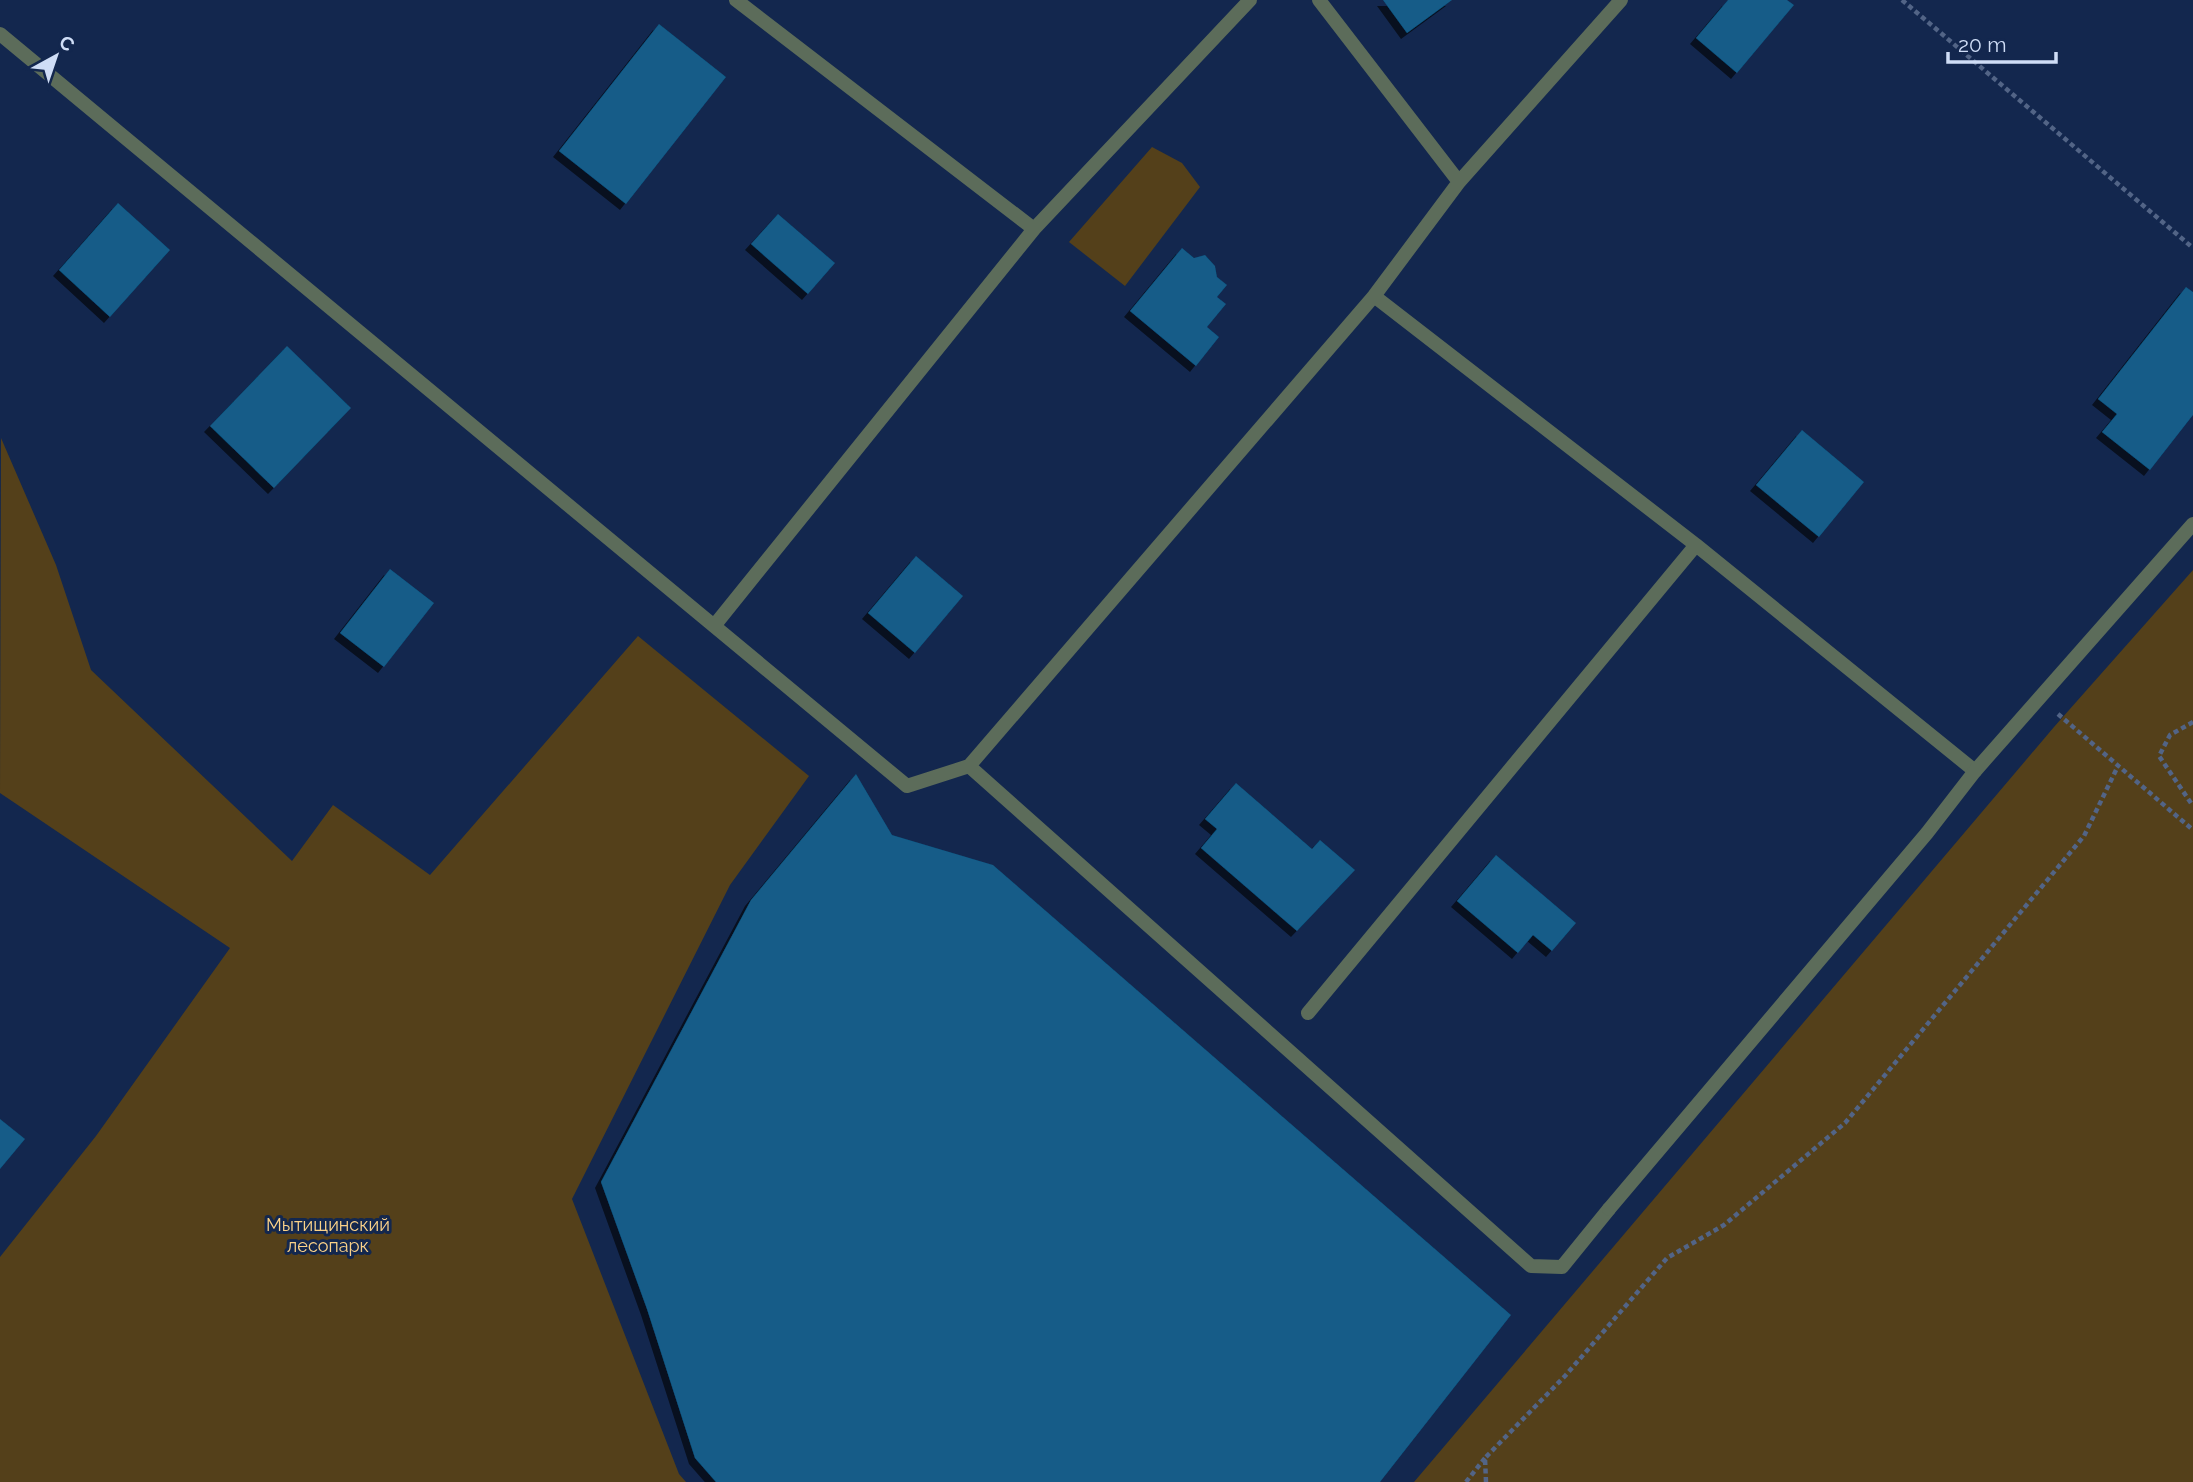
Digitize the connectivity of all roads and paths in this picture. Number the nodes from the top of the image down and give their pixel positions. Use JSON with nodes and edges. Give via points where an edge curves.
{"nodes":[{"id":1,"x":736,"y":0,"type":"edge"},
{"id":2,"x":1250,"y":0,"type":"edge"},
{"id":3,"x":1319,"y":0,"type":"edge"},
{"id":4,"x":1621,"y":0,"type":"edge"},
{"id":5,"x":1902,"y":0,"type":"edge"},
{"id":6,"x":0,"y":34,"type":"edge"},
{"id":7,"x":1459,"y":182,"type":"junction"},
{"id":8,"x":1034,"y":229,"type":"junction"},
{"id":9,"x":2193,"y":248,"type":"edge"},
{"id":10,"x":1374,"y":296,"type":"junction"},
{"id":11,"x":2193,"y":524,"type":"edge"},
{"id":12,"x":1696,"y":545,"type":"junction"},
{"id":13,"x":714,"y":626,"type":"junction"},
{"id":14,"x":2039,"y":698,"type":"junction"},
{"id":15,"x":2193,"y":722,"type":"edge"},
{"id":16,"x":969,"y":766,"type":"junction"},
{"id":17,"x":2118,"y":766,"type":"junction"},
{"id":18,"x":1975,"y":771,"type":"junction"},
{"id":19,"x":2193,"y":806,"type":"edge"},
{"id":20,"x":2193,"y":830,"type":"edge"},
{"id":21,"x":1308,"y":1013,"type":"dead end"},
{"id":22,"x":1485,"y":1458,"type":"junction"},
{"id":23,"x":1466,"y":1482,"type":"edge"},
{"id":24,"x":1486,"y":1482,"type":"edge"}],
"edges":[{"from":1,"to":8,"type":"street"},
{"from":2,"to":8,"type":"street"},
{"from":3,"to":7,"type":"street"},
{"from":4,"to":7,"type":"street"},
{"from":5,"to":9,"type":"path"},
{"from":6,"to":13,"type":"street"},
{"from":7,"to":10,"type":"street"},
{"from":8,"to":13,"type":"street"},
{"from":10,"to":12,"type":"street"},
{"from":10,"to":16,"type":"street"},
{"from":11,"to":14,"type":"street"},
{"from":12,"to":18,"type":"street"},
{"from":12,"to":21,"type":"street"},
{"from":13,"to":16,"type":"street","via":[[907,786]]},
{"from":14,"to":17,"type":"path"},
{"from":14,"to":18,"type":"street"},
{"from":15,"to":19,"type":"path","via":[[2170,736],[2159,756]]},
{"from":16,"to":18,"type":"street","via":[[1531,1266],[1562,1268]]},
{"from":17,"to":20,"type":"path"},
{"from":17,"to":22,"type":"path","via":[[2084,836],[1845,1123],[1724,1225],[1667,1258],[1565,1376]]},
{"from":22,"to":23,"type":"path"},
{"from":22,"to":24,"type":"path"}]}
